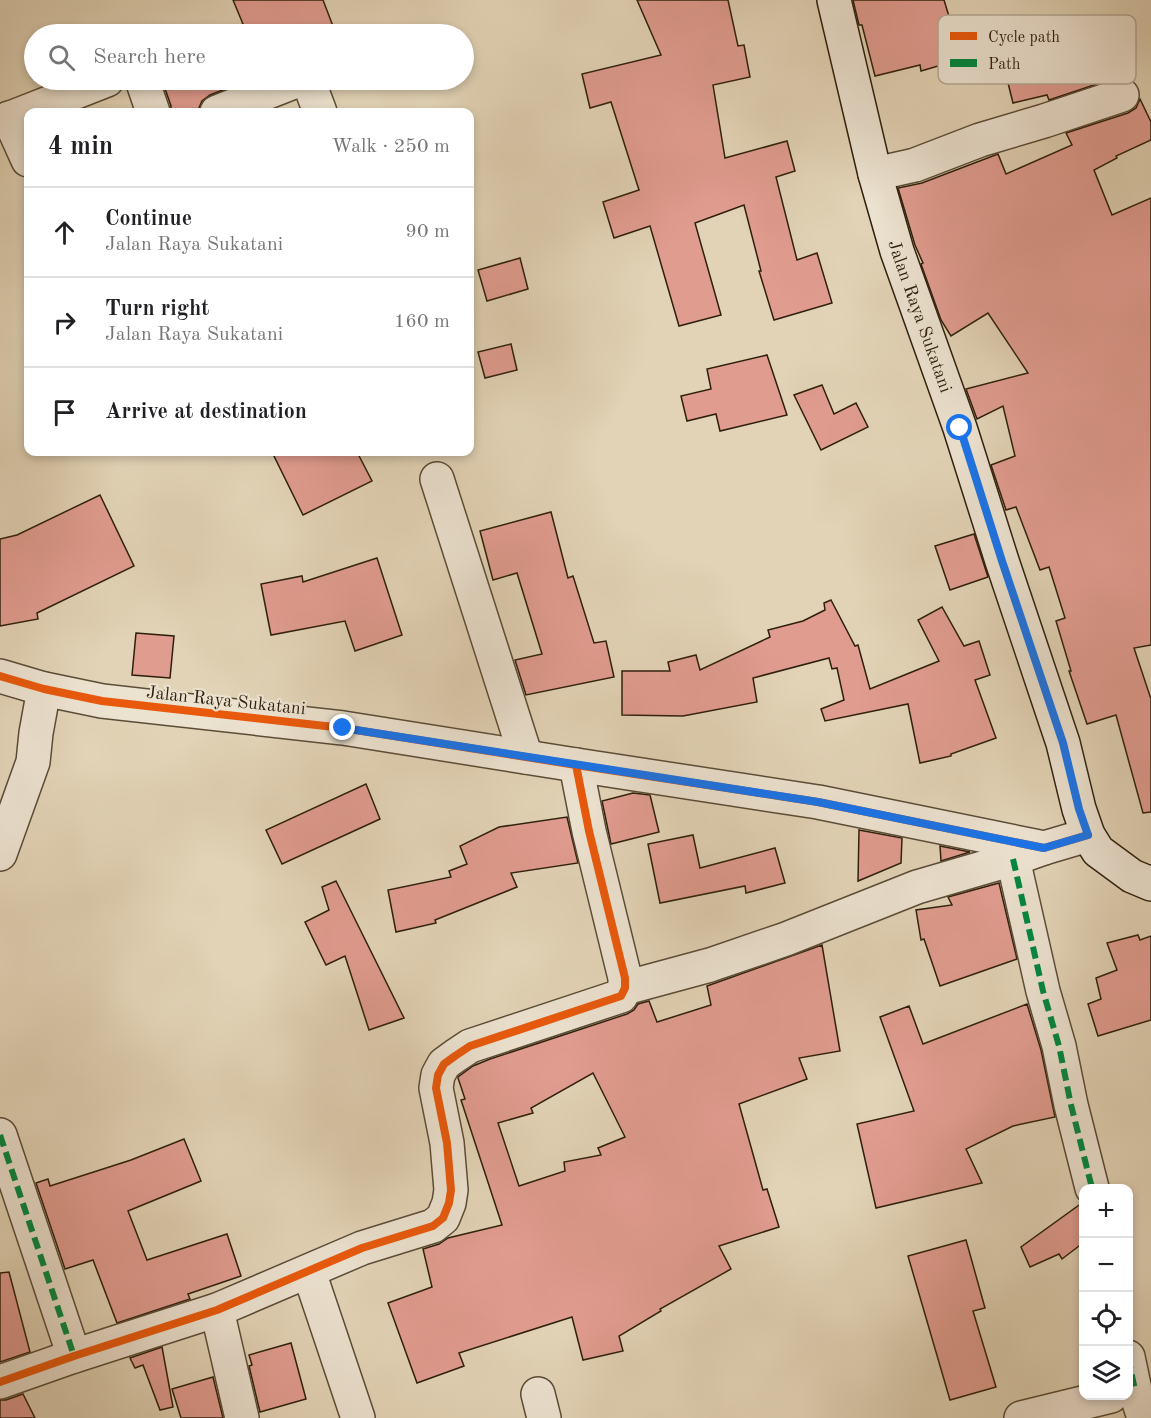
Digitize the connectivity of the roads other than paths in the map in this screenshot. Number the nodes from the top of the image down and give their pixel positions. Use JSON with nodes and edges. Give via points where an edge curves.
{"nodes":[{"id":1,"x":834,"y":0,"type":"edge"},
{"id":2,"x":81,"y":90,"type":"edge"},
{"id":3,"x":145,"y":90,"type":"edge"},
{"id":4,"x":273,"y":90,"type":"edge"},
{"id":5,"x":312,"y":90,"type":"edge"},
{"id":6,"x":1122,"y":95,"type":"dead end"},
{"id":7,"x":35,"y":108,"type":"edge"},
{"id":8,"x":152,"y":108,"type":"edge"},
{"id":9,"x":227,"y":108,"type":"edge"},
{"id":10,"x":318,"y":108,"type":"edge"},
{"id":11,"x":24,"y":112,"type":"edge"},
{"id":12,"x":4,"y":120,"type":"edge"},
{"id":13,"x":24,"y":153,"type":"edge"},
{"id":14,"x":875,"y":174,"type":"junction"},
{"id":15,"x":437,"y":479,"type":"dead end"},
{"id":16,"x":0,"y":676,"type":"edge"},
{"id":17,"x":44,"y":689,"type":"junction"},
{"id":18,"x":526,"y":757,"type":"junction"},
{"id":19,"x":576,"y":765,"type":"junction"},
{"id":20,"x":1088,"y":835,"type":"junction"},
{"id":21,"x":1044,"y":848,"type":"junction"},
{"id":22,"x":0,"y":854,"type":"edge"},
{"id":23,"x":1013,"y":859,"type":"junction"},
{"id":24,"x":1151,"y":884,"type":"edge"},
{"id":25,"x":625,"y":988,"type":"junction"},
{"id":26,"x":0,"y":1135,"type":"edge"},
{"id":27,"x":1091,"y":1184,"type":"edge"},
{"id":28,"x":309,"y":1272,"type":"junction"},
{"id":29,"x":218,"y":1310,"type":"junction"},
{"id":30,"x":74,"y":1356,"type":"junction"},
{"id":31,"x":0,"y":1382,"type":"edge"},
{"id":32,"x":1124,"y":1400,"type":"edge"},
{"id":33,"x":242,"y":1418,"type":"edge"},
{"id":34,"x":358,"y":1418,"type":"edge"},
{"id":35,"x":1021,"y":1418,"type":"edge"}],
"edges":[{"from":1,"to":14,"type":"street","name":"Jalan Raya Sukatani"},
{"from":2,"to":7,"type":"street"},
{"from":3,"to":8,"type":"street"},
{"from":4,"to":9,"type":"street"},
{"from":5,"to":10,"type":"street"},
{"from":6,"to":14,"type":"street","via":[[915,165]]},
{"from":11,"to":12,"type":"street"},
{"from":12,"to":13,"type":"street"},
{"from":14,"to":20,"type":"street","name":"Jalan Raya Sukatani","via":[[897,251],[960,428],[1063,743]]},
{"from":15,"to":18,"type":"street"},
{"from":16,"to":17,"type":"street","name":"Jalan Raya Sukatani"},
{"from":17,"to":18,"type":"street","name":"Jalan Raya Sukatani","via":[[102,701],[343,728]]},
{"from":17,"to":22,"type":"street","via":[[33,762]]},
{"from":18,"to":19,"type":"street","name":"Jalan Raya Sukatani"},
{"from":19,"to":21,"type":"street","name":"Jalan Raya Sukatani","via":[[818,802]]},
{"from":19,"to":25,"type":"street"},
{"from":20,"to":21,"type":"street","name":"Jalan Raya Sukatani"},
{"from":20,"to":24,"type":"street","name":"Jalan Raya Sukatani","via":[[1098,851],[1132,876]]},
{"from":21,"to":23,"type":"street"},
{"from":23,"to":25,"type":"street","via":[[916,887],[721,961]]},
{"from":23,"to":27,"type":"street"},
{"from":25,"to":28,"type":"street","via":[[621,996],[470,1046],[444,1064],[436,1088],[451,1190],[442,1218],[433,1226],[362,1248]]},
{"from":26,"to":30,"type":"street"},
{"from":28,"to":29,"type":"street"},
{"from":28,"to":34,"type":"street"},
{"from":29,"to":30,"type":"street"},
{"from":29,"to":33,"type":"street"},
{"from":30,"to":31,"type":"street"},
{"from":32,"to":35,"type":"street"}]}
